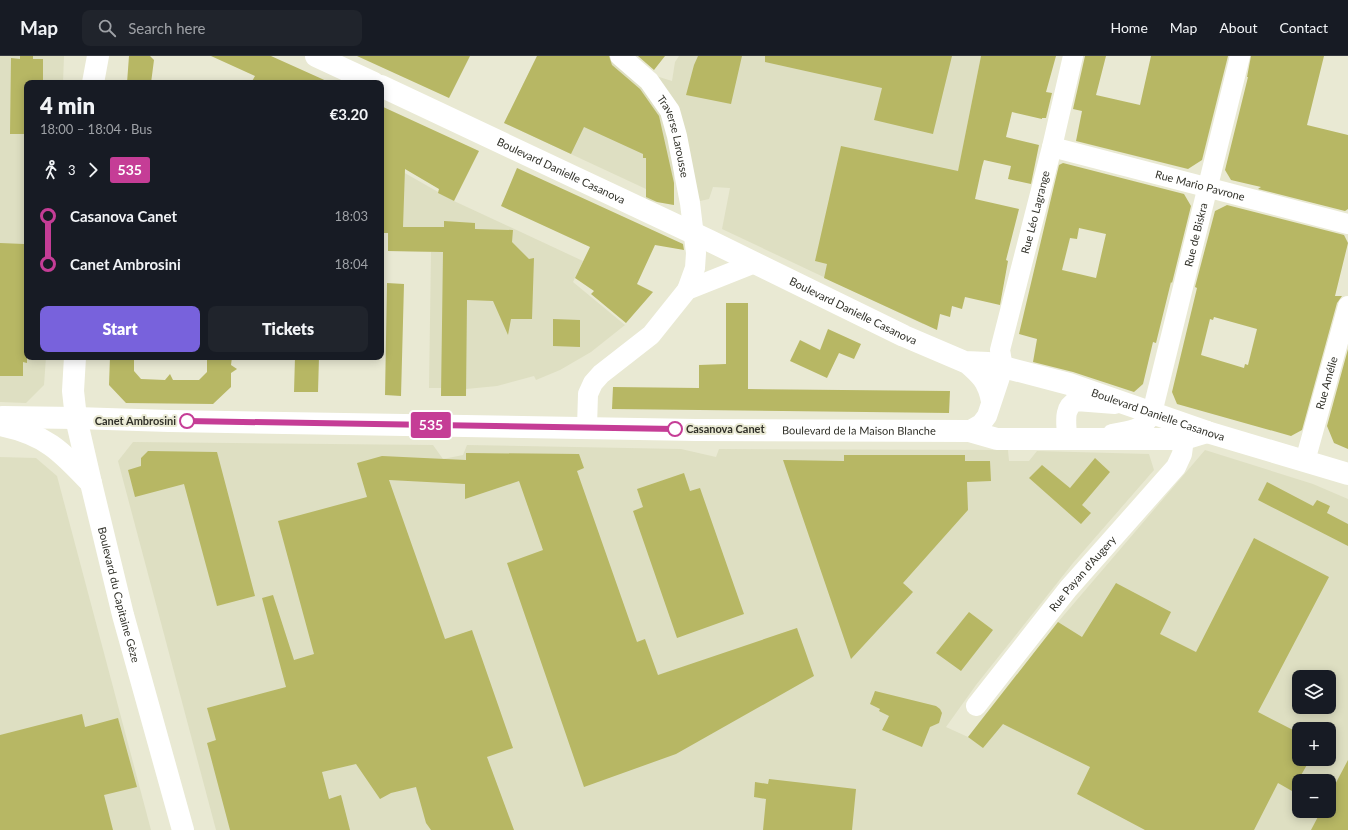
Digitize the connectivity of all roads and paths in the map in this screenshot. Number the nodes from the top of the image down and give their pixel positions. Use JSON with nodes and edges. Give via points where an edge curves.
{"nodes":[{"id":1,"x":91,"y":56,"type":"edge"},
{"id":2,"x":98,"y":56,"type":"edge"},
{"id":3,"x":316,"y":56,"type":"edge"},
{"id":4,"x":620,"y":56,"type":"edge"},
{"id":5,"x":1073,"y":56,"type":"edge"},
{"id":6,"x":1240,"y":56,"type":"edge"},
{"id":7,"x":92,"y":80,"type":"edge"},
{"id":8,"x":93,"y":80,"type":"edge"},
{"id":9,"x":368,"y":80,"type":"edge"},
{"id":10,"x":384,"y":87,"type":"edge"},
{"id":11,"x":1052,"y":147,"type":"junction"},
{"id":12,"x":1208,"y":188,"type":"junction"},
{"id":13,"x":1348,"y":224,"type":"edge"},
{"id":14,"x":694,"y":234,"type":"junction"},
{"id":15,"x":755,"y":263,"type":"junction"},
{"id":16,"x":687,"y":290,"type":"junction"},
{"id":17,"x":1348,"y":306,"type":"edge"},
{"id":18,"x":75,"y":360,"type":"edge"},
{"id":19,"x":965,"y":362,"type":"junction"},
{"id":20,"x":1003,"y":368,"type":"junction"},
{"id":21,"x":991,"y":401,"type":"junction"},
{"id":22,"x":1131,"y":406,"type":"junction"},
{"id":23,"x":1152,"y":413,"type":"junction"},
{"id":24,"x":0,"y":418,"type":"edge"},
{"id":25,"x":76,"y":418,"type":"junction"},
{"id":26,"x":0,"y":425,"type":"edge"},
{"id":27,"x":587,"y":427,"type":"junction"},
{"id":28,"x":969,"y":431,"type":"junction"},
{"id":29,"x":1207,"y":432,"type":"junction"},
{"id":30,"x":1067,"y":438,"type":"junction"},
{"id":31,"x":1091,"y":438,"type":"junction"},
{"id":32,"x":1184,"y":439,"type":"junction"},
{"id":33,"x":1305,"y":461,"type":"junction"},
{"id":34,"x":1348,"y":474,"type":"edge"},
{"id":35,"x":91,"y":482,"type":"junction"},
{"id":36,"x":976,"y":706,"type":"dead end"},
{"id":37,"x":183,"y":830,"type":"edge"}],
"edges":[{"from":1,"to":7,"type":"street"},
{"from":2,"to":8,"type":"street"},
{"from":3,"to":9,"type":"street"},
{"from":4,"to":14,"type":"street","name":"Traverse Larousse","via":[[649,81],[670,111],[677,136]]},
{"from":5,"to":11,"type":"street","name":"Rue Léo Lagrange"},
{"from":6,"to":12,"type":"street","name":"Rue de Biskra"},
{"from":10,"to":14,"type":"street","name":"Boulevard Danielle Casanova"},
{"from":11,"to":12,"type":"street","name":"Rue Mario Pavrone"},
{"from":11,"to":20,"type":"street","name":"Rue Léo Lagrange","via":[[1000,350]]},
{"from":12,"to":13,"type":"street","name":"Rue Mario Pavrone"},
{"from":12,"to":23,"type":"street","name":"Rue de Biskra"},
{"from":14,"to":15,"type":"street","name":"Boulevard Danielle Casanova"},
{"from":14,"to":16,"type":"street","name":"Traverse Larousse","via":[[696,262]]},
{"from":15,"to":16,"type":"street"},
{"from":15,"to":19,"type":"street","name":"Boulevard Danielle Casanova","via":[[904,336]]},
{"from":16,"to":27,"type":"street","via":[[651,335],[593,383],[588,394]]},
{"from":17,"to":33,"type":"street","name":"Rue Amélie"},
{"from":18,"to":25,"type":"street","name":"Boulevard du Capitaine Gèze","via":[[73,391]]},
{"from":19,"to":20,"type":"street","name":"Boulevard Danielle Casanova","via":[[988,363]]},
{"from":19,"to":21,"type":"street","via":[[988,387]]},
{"from":20,"to":21,"type":"street"},
{"from":20,"to":22,"type":"street","name":"Boulevard Danielle Casanova","via":[[1069,384]]},
{"from":21,"to":28,"type":"street","via":[[987,416],[981,424]]},
{"from":22,"to":23,"type":"street","name":"Boulevard Danielle Casanova"},
{"from":22,"to":30,"type":"street","via":[[1076,401],[1067,408]]},
{"from":23,"to":29,"type":"street","name":"Boulevard Danielle Casanova"},
{"from":23,"to":31,"type":"street","via":[[1142,427]]},
{"from":24,"to":25,"type":"street","name":"Boulevard de la Maison Blanche"},
{"from":25,"to":27,"type":"street","name":"Boulevard de la Maison Blanche"},
{"from":25,"to":35,"type":"street","name":"Boulevard du Capitaine Gèze"},
{"from":26,"to":35,"type":"street","via":[[44,439]]},
{"from":27,"to":28,"type":"street","name":"Boulevard de la Maison Blanche"},
{"from":28,"to":30,"type":"street","name":"Boulevard de la Maison Blanche","via":[[997,438]]},
{"from":29,"to":32,"type":"street","name":"Boulevard de la Maison Blanche"},
{"from":29,"to":33,"type":"street","name":"Boulevard Danielle Casanova"},
{"from":30,"to":31,"type":"street","name":"Boulevard de la Maison Blanche"},
{"from":31,"to":32,"type":"street","name":"Boulevard de la Maison Blanche"},
{"from":32,"to":36,"type":"street","name":"Rue Payan d'Augery","via":[[1182,454],[1176,467],[1068,589]]},
{"from":33,"to":34,"type":"street","name":"Boulevard Danielle Casanova"},
{"from":35,"to":37,"type":"street","name":"Boulevard du Capitaine Gèze","via":[[123,615]]}]}
